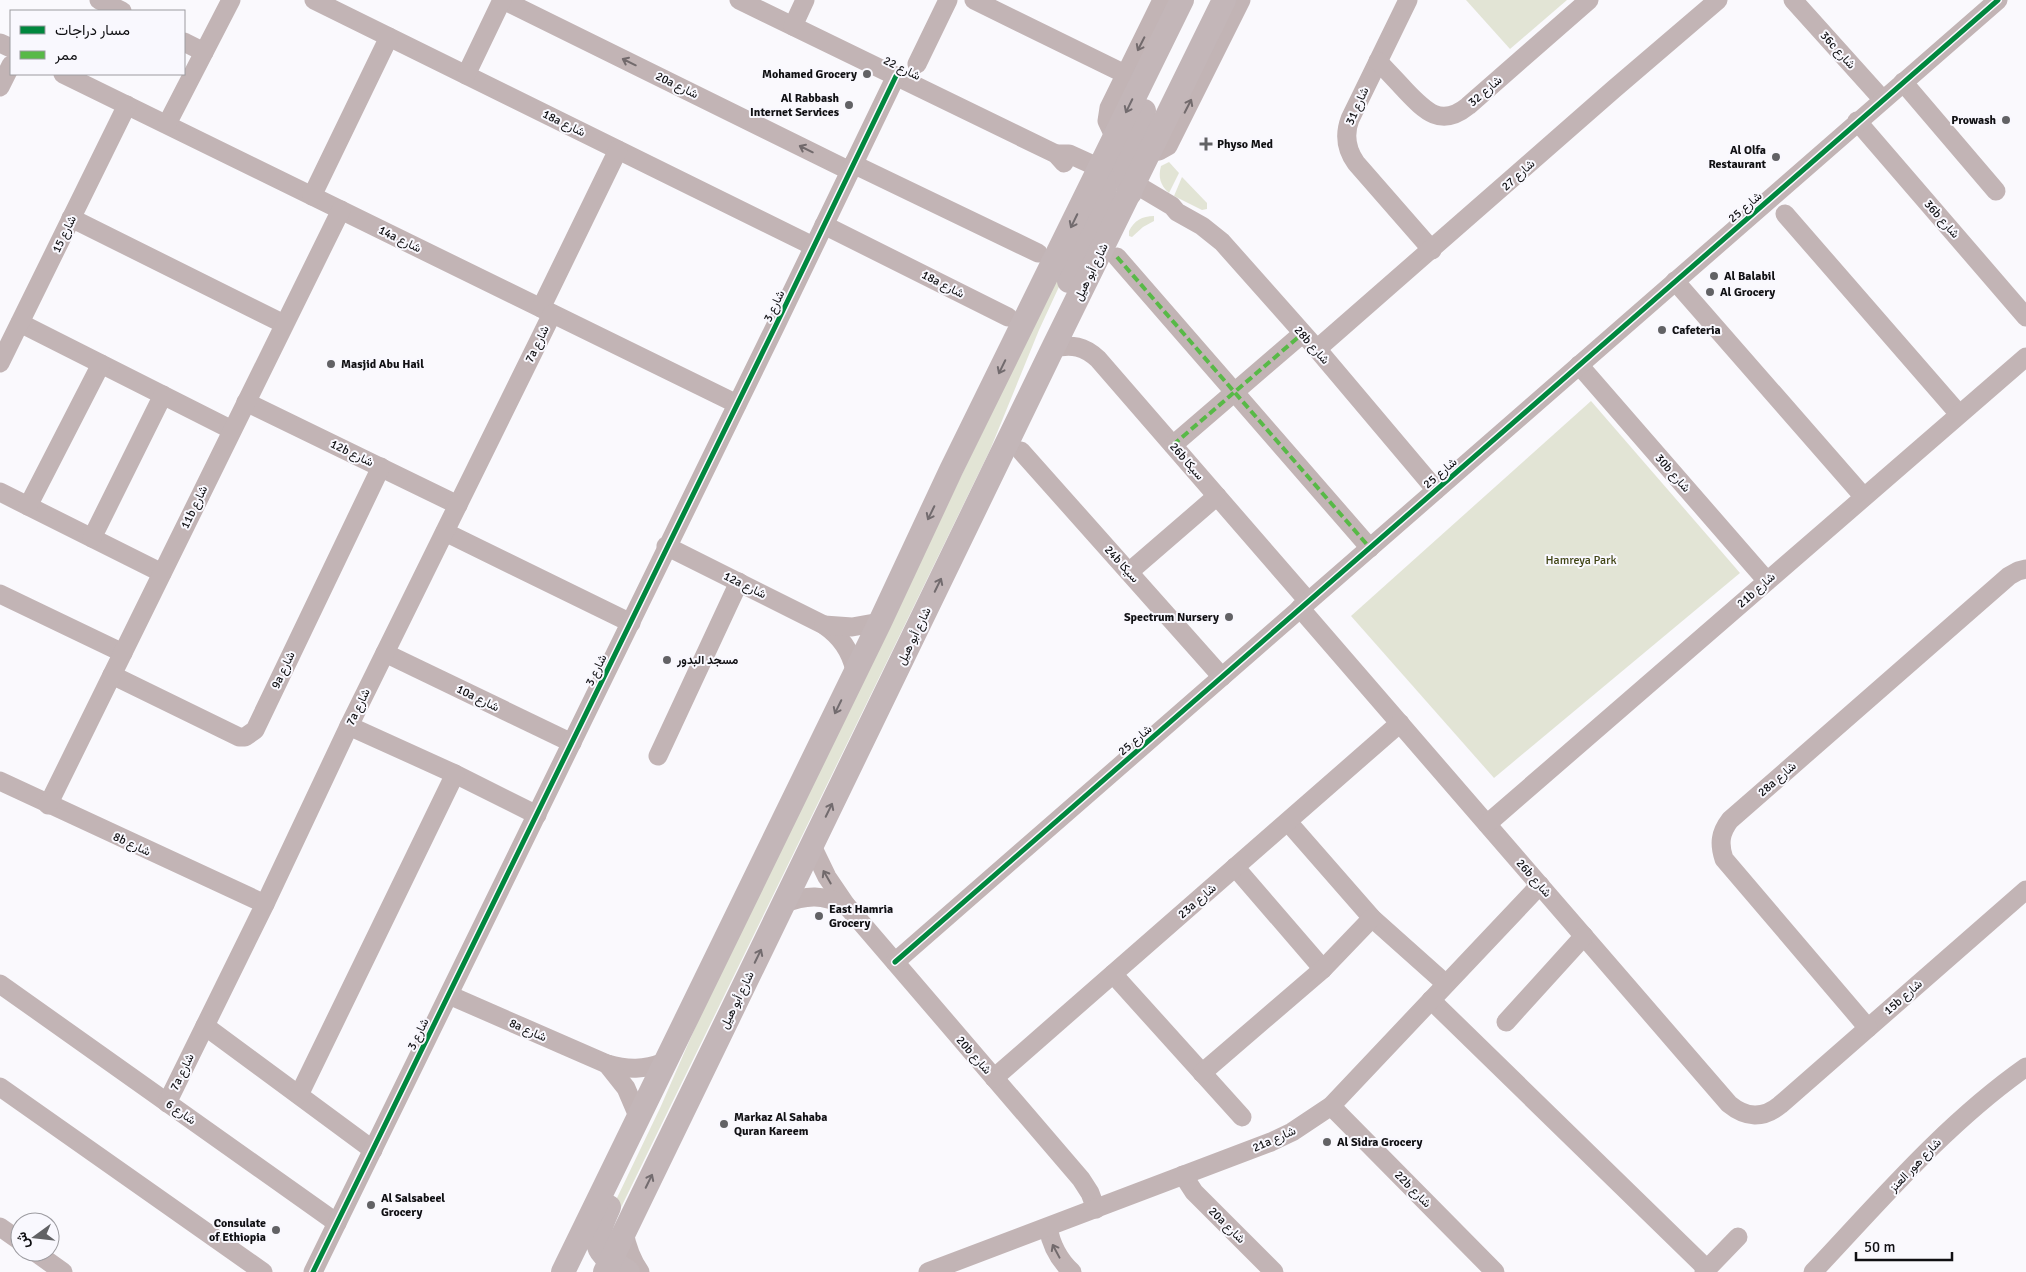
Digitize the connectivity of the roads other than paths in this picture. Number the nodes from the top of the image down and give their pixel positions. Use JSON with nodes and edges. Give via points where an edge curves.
{"nodes":[{"id":1,"x":100,"y":0,"type":"edge"},
{"id":2,"x":231,"y":0,"type":"edge"},
{"id":3,"x":314,"y":0,"type":"edge"},
{"id":4,"x":502,"y":0,"type":"edge"},
{"id":5,"x":739,"y":0,"type":"edge"},
{"id":6,"x":805,"y":0,"type":"edge"},
{"id":7,"x":948,"y":0,"type":"edge"},
{"id":8,"x":974,"y":0,"type":"edge"},
{"id":9,"x":1162,"y":0,"type":"edge"},
{"id":10,"x":1182,"y":0,"type":"edge"},
{"id":11,"x":1224,"y":0,"type":"edge"},
{"id":12,"x":1242,"y":0,"type":"edge"},
{"id":13,"x":1408,"y":0,"type":"edge"},
{"id":14,"x":1589,"y":0,"type":"edge"},
{"id":15,"x":1718,"y":0,"type":"edge"},
{"id":16,"x":1794,"y":0,"type":"edge"},
{"id":17,"x":1997,"y":0,"type":"edge"},
{"id":18,"x":120,"y":10,"type":"edge"},
{"id":19,"x":793,"y":26,"type":"junction"},
{"id":20,"x":1165,"y":33,"type":"junction"},
{"id":21,"x":389,"y":37,"type":"junction"},
{"id":22,"x":185,"y":42,"type":"edge"},
{"id":23,"x":204,"y":52,"type":"junction"},
{"id":24,"x":1378,"y":61,"type":"junction"},
{"id":25,"x":917,"y":64,"type":"dead end"},
{"id":26,"x":10,"y":67,"type":"edge"},
{"id":27,"x":1125,"y":74,"type":"junction"},
{"id":28,"x":66,"y":75,"type":"edge"},
{"id":29,"x":466,"y":75,"type":"junction"},
{"id":30,"x":896,"y":76,"type":"junction"},
{"id":31,"x":1903,"y":82,"type":"junction"},
{"id":32,"x":0,"y":87,"type":"edge"},
{"id":33,"x":1883,"y":100,"type":"junction"},
{"id":34,"x":127,"y":105,"type":"junction"},
{"id":35,"x":1858,"y":121,"type":"junction"},
{"id":36,"x":167,"y":124,"type":"junction"},
{"id":37,"x":1114,"y":136,"type":"junction"},
{"id":38,"x":618,"y":150,"type":"junction"},
{"id":39,"x":1148,"y":152,"type":"junction"},
{"id":40,"x":852,"y":168,"type":"junction"},
{"id":41,"x":1119,"y":178,"type":"junction"},
{"id":42,"x":1996,"y":190,"type":"dead end"},
{"id":43,"x":312,"y":196,"type":"junction"},
{"id":44,"x":340,"y":210,"type":"junction"},
{"id":45,"x":1785,"y":214,"type":"dead end"},
{"id":46,"x":71,"y":218,"type":"junction"},
{"id":47,"x":824,"y":225,"type":"junction"},
{"id":48,"x":813,"y":246,"type":"junction"},
{"id":49,"x":1432,"y":250,"type":"junction"},
{"id":50,"x":1038,"y":253,"type":"dead end"},
{"id":51,"x":1117,"y":257,"type":"dead end"},
{"id":52,"x":1675,"y":280,"type":"junction"},
{"id":53,"x":547,"y":311,"type":"junction"},
{"id":54,"x":1008,"y":317,"type":"dead end"},
{"id":55,"x":2026,"y":317,"type":"edge"},
{"id":56,"x":20,"y":323,"type":"junction"},
{"id":57,"x":284,"y":324,"type":"junction"},
{"id":58,"x":1302,"y":334,"type":"junction"},
{"id":59,"x":4,"y":343,"type":"edge"},
{"id":60,"x":1317,"y":349,"type":"junction"},
{"id":61,"x":1052,"y":351,"type":"junction"},
{"id":62,"x":2026,"y":357,"type":"edge"},
{"id":63,"x":0,"y":363,"type":"edge"},
{"id":64,"x":100,"y":364,"type":"junction"},
{"id":65,"x":1579,"y":365,"type":"junction"},
{"id":66,"x":1234,"y":392,"type":"junction"},
{"id":67,"x":163,"y":395,"type":"junction"},
{"id":68,"x":246,"y":402,"type":"junction"},
{"id":69,"x":736,"y":404,"type":"junction"},
{"id":70,"x":1959,"y":414,"type":"junction"},
{"id":71,"x":232,"y":430,"type":"junction"},
{"id":72,"x":1173,"y":445,"type":"junction"},
{"id":73,"x":1022,"y":451,"type":"dead end"},
{"id":74,"x":381,"y":467,"type":"junction"},
{"id":75,"x":1436,"y":490,"type":"junction"},
{"id":76,"x":0,"y":492,"type":"edge"},
{"id":77,"x":1217,"y":496,"type":"junction"},
{"id":78,"x":1863,"y":496,"type":"junction"},
{"id":79,"x":458,"y":505,"type":"junction"},
{"id":80,"x":28,"y":506,"type":"junction"},
{"id":81,"x":445,"y":532,"type":"junction"},
{"id":82,"x":92,"y":538,"type":"junction"},
{"id":83,"x":666,"y":546,"type":"junction"},
{"id":84,"x":1370,"y":548,"type":"junction"},
{"id":85,"x":2026,"y":569,"type":"edge"},
{"id":86,"x":1129,"y":572,"type":"junction"},
{"id":87,"x":162,"y":573,"type":"junction"},
{"id":88,"x":1767,"y":581,"type":"junction"},
{"id":89,"x":739,"y":582,"type":"junction"},
{"id":90,"x":0,"y":594,"type":"edge"},
{"id":91,"x":1304,"y":605,"type":"junction"},
{"id":92,"x":880,"y":622,"type":"junction"},
{"id":93,"x":631,"y":623,"type":"junction"},
{"id":94,"x":824,"y":624,"type":"junction"},
{"id":95,"x":122,"y":653,"type":"junction"},
{"id":96,"x":385,"y":654,"type":"junction"},
{"id":97,"x":855,"y":670,"type":"junction"},
{"id":98,"x":112,"y":674,"type":"junction"},
{"id":99,"x":1222,"y":677,"type":"junction"},
{"id":100,"x":1400,"y":723,"type":"junction"},
{"id":101,"x":349,"y":726,"type":"junction"},
{"id":102,"x":572,"y":743,"type":"junction"},
{"id":103,"x":658,"y":756,"type":"dead end"},
{"id":104,"x":455,"y":774,"type":"junction"},
{"id":105,"x":0,"y":781,"type":"edge"},
{"id":106,"x":48,"y":805,"type":"junction"},
{"id":107,"x":537,"y":815,"type":"junction"},
{"id":108,"x":1288,"y":822,"type":"junction"},
{"id":109,"x":1487,"y":824,"type":"junction"},
{"id":110,"x":812,"y":846,"type":"junction"},
{"id":111,"x":1235,"y":868,"type":"junction"},
{"id":112,"x":1540,"y":885,"type":"junction"},
{"id":113,"x":2026,"y":890,"type":"edge"},
{"id":114,"x":265,"y":904,"type":"junction"},
{"id":115,"x":783,"y":904,"type":"junction"},
{"id":116,"x":846,"y":905,"type":"junction"},
{"id":117,"x":1372,"y":918,"type":"junction"},
{"id":118,"x":1584,"y":936,"type":"junction"},
{"id":119,"x":895,"y":962,"type":"junction"},
{"id":120,"x":1323,"y":969,"type":"junction"},
{"id":121,"x":1113,"y":974,"type":"junction"},
{"id":122,"x":0,"y":984,"type":"edge"},
{"id":123,"x":1446,"y":984,"type":"junction"},
{"id":124,"x":449,"y":995,"type":"junction"},
{"id":125,"x":1431,"y":1000,"type":"junction"},
{"id":126,"x":1506,"y":1022,"type":"dead end"},
{"id":127,"x":205,"y":1026,"type":"junction"},
{"id":128,"x":1868,"y":1028,"type":"junction"},
{"id":129,"x":664,"y":1062,"type":"junction"},
{"id":130,"x":607,"y":1064,"type":"junction"},
{"id":131,"x":2026,"y":1067,"type":"edge"},
{"id":132,"x":1202,"y":1072,"type":"junction"},
{"id":133,"x":994,"y":1078,"type":"junction"},
{"id":134,"x":0,"y":1087,"type":"edge"},
{"id":135,"x":299,"y":1095,"type":"junction"},
{"id":136,"x":167,"y":1103,"type":"junction"},
{"id":137,"x":1780,"y":1105,"type":"joint"},
{"id":138,"x":1331,"y":1106,"type":"junction"},
{"id":139,"x":1242,"y":1117,"type":"dead end"},
{"id":140,"x":635,"y":1122,"type":"junction"},
{"id":141,"x":373,"y":1150,"type":"junction"},
{"id":142,"x":1183,"y":1176,"type":"junction"},
{"id":143,"x":1096,"y":1209,"type":"junction"},
{"id":144,"x":337,"y":1223,"type":"junction"},
{"id":145,"x":1048,"y":1227,"type":"junction"},
{"id":146,"x":624,"y":1232,"type":"junction"},
{"id":147,"x":1738,"y":1237,"type":"dead end"},
{"id":148,"x":49,"y":1262,"type":"edge"},
{"id":149,"x":614,"y":1268,"type":"edge"},
{"id":150,"x":1706,"y":1270,"type":"edge"},
{"id":151,"x":63,"y":1272,"type":"edge"},
{"id":152,"x":263,"y":1272,"type":"edge"},
{"id":153,"x":313,"y":1272,"type":"edge"},
{"id":154,"x":563,"y":1272,"type":"edge"},
{"id":155,"x":640,"y":1272,"type":"edge"},
{"id":156,"x":928,"y":1272,"type":"edge"},
{"id":157,"x":1072,"y":1272,"type":"edge"},
{"id":158,"x":1274,"y":1272,"type":"edge"},
{"id":159,"x":1495,"y":1272,"type":"edge"},
{"id":160,"x":1813,"y":1272,"type":"edge"}],
"edges":[{"from":1,"to":18,"type":"street"},
{"from":2,"to":23,"type":"street"},
{"from":3,"to":21,"type":"street","name":"18a شارع"},
{"from":4,"to":29,"type":"street"},
{"from":40,"to":4,"type":"street","name":"20a شارع","one_way":true},
{"from":5,"to":19,"type":"street","name":"شارع 22"},
{"from":6,"to":19,"type":"street"},
{"from":7,"to":25,"type":"street"},
{"from":8,"to":27,"type":"street"},
{"from":9,"to":27,"type":"street","one_way":true},
{"from":10,"to":20,"type":"main road"},
{"from":11,"to":39,"type":"main road"},
{"from":39,"to":12,"type":"street","one_way":true,"via":[[1168,146]]},
{"from":13,"to":24,"type":"street","name":"شارع 31"},
{"from":14,"to":24,"type":"street","name":"شارع 32","via":[[1468,106],[1452,115],[1443,117],[1425,111]]},
{"from":15,"to":49,"type":"street","name":"شارع 27"},
{"from":16,"to":33,"type":"street","name":"36c شارع"},
{"from":17,"to":31,"type":"street","name":"شارع 25"},
{"from":19,"to":30,"type":"street","name":"شارع 22"},
{"from":20,"to":37,"type":"main road","one_way":true},
{"from":20,"to":41,"type":"main road","via":[[1169,53],[1166,63],[1127,148]]},
{"from":21,"to":29,"type":"street","name":"18a شارع"},
{"from":21,"to":43,"type":"street"},
{"from":22,"to":23,"type":"street"},
{"from":23,"to":36,"type":"street"},
{"from":24,"to":49,"type":"street","name":"شارع 31","via":[[1350,118],[1347,147],[1356,163]]},
{"from":26,"to":32,"type":"street"},
{"from":27,"to":37,"type":"street","via":[[1106,114]]},
{"from":28,"to":34,"type":"street","name":"14a شارع"},
{"from":29,"to":38,"type":"street","name":"18a شارع"},
{"from":30,"to":40,"type":"street","name":"شارع 3"},
{"from":30,"to":41,"type":"street","name":"شارع 22","via":[[1056,154],[1070,154]]},
{"from":31,"to":33,"type":"street","name":"شارع 25"},
{"from":31,"to":42,"type":"street"},
{"from":33,"to":35,"type":"street","name":"شارع 25"},
{"from":34,"to":36,"type":"street","name":"14a شارع"},
{"from":34,"to":46,"type":"street","name":"شارع 15"},
{"from":35,"to":52,"type":"street","name":"شارع 25"},
{"from":35,"to":55,"type":"street","name":"36b شارع"},
{"from":36,"to":43,"type":"street","name":"14a شارع"},
{"from":37,"to":41,"type":"main road"},
{"from":38,"to":48,"type":"street","name":"18a شارع"},
{"from":38,"to":53,"type":"street","name":"7a شارع"},
{"from":39,"to":41,"type":"main road"},
{"from":40,"to":47,"type":"street","name":"شارع 3"},
{"from":40,"to":50,"type":"street","name":"20a شارع"},
{"from":41,"to":58,"type":"street","name":"28b شارع","via":[[1165,210],[1177,212],[1202,226],[1222,242]]},
{"from":41,"to":61,"type":"main road","via":[[1053,315],[1050,327]]},
{"from":41,"to":92,"type":"main road","one_way":true,"via":[[951,470]]},
{"from":43,"to":44,"type":"street","name":"14a شارع"},
{"from":44,"to":53,"type":"street","name":"14a شارع"},
{"from":44,"to":57,"type":"street","name":"11b شارع"},
{"from":45,"to":70,"type":"street"},
{"from":46,"to":56,"type":"street","name":"شارع 15"},
{"from":46,"to":57,"type":"street"},
{"from":47,"to":48,"type":"street","name":"شارع 3"},
{"from":47,"to":54,"type":"street","name":"18a شارع"},
{"from":48,"to":69,"type":"street","name":"شارع 3"},
{"from":49,"to":60,"type":"street","name":"شارع 27"},
{"from":51,"to":66,"type":"street"},
{"from":52,"to":65,"type":"street","name":"شارع 25"},
{"from":52,"to":78,"type":"street"},
{"from":53,"to":69,"type":"street","name":"14a شارع"},
{"from":53,"to":79,"type":"street","name":"7a شارع"},
{"from":56,"to":59,"type":"street","name":"شارع 15"},
{"from":56,"to":64,"type":"street"},
{"from":57,"to":68,"type":"street","name":"11b شارع"},
{"from":58,"to":60,"type":"street","name":"28b شارع"},
{"from":58,"to":66,"type":"street"},
{"from":59,"to":63,"type":"street","name":"شارع 15"},
{"from":60,"to":75,"type":"street","name":"28b شارع"},
{"from":61,"to":72,"type":"street","name":"26b سيكا","via":[[1073,346],[1089,351]]},
{"from":110,"to":61,"type":"main road","name":"شارع أبو هيل","one_way":true},
{"from":62,"to":70,"type":"street","name":"21b شارع"},
{"from":64,"to":67,"type":"street"},
{"from":64,"to":80,"type":"street"},
{"from":65,"to":75,"type":"street","name":"شارع 25"},
{"from":65,"to":88,"type":"street","name":"30b شارع"},
{"from":66,"to":72,"type":"street"},
{"from":66,"to":84,"type":"street"},
{"from":67,"to":71,"type":"street"},
{"from":67,"to":82,"type":"street"},
{"from":68,"to":71,"type":"street","name":"11b شارع"},
{"from":68,"to":74,"type":"street","name":"12b شارع"},
{"from":69,"to":83,"type":"street","name":"شارع 3"},
{"from":70,"to":78,"type":"street","name":"21b شارع"},
{"from":71,"to":87,"type":"street","name":"11b شارع"},
{"from":72,"to":77,"type":"street","name":"26b سيكا"},
{"from":73,"to":86,"type":"street","name":"24b سيكا"},
{"from":74,"to":79,"type":"street","name":"12b شارع"},
{"from":74,"to":98,"type":"street","name":"9a شارع","via":[[251,734],[239,737]]},
{"from":75,"to":84,"type":"street","name":"شارع 25"},
{"from":76,"to":80,"type":"street"},
{"from":77,"to":86,"type":"street"},
{"from":77,"to":91,"type":"street","name":"26b سيكا"},
{"from":78,"to":88,"type":"street","name":"21b شارع"},
{"from":79,"to":81,"type":"street","name":"7a شارع"},
{"from":80,"to":82,"type":"street"},
{"from":81,"to":93,"type":"street"},
{"from":81,"to":96,"type":"street","name":"7a شارع"},
{"from":82,"to":87,"type":"street"},
{"from":83,"to":89,"type":"street","name":"12a شارع"},
{"from":83,"to":93,"type":"street","name":"شارع 3"},
{"from":84,"to":91,"type":"street","name":"شارع 25"},
{"from":85,"to":128,"type":"street","name":"28a شارع","via":[[2009,576],[1730,820],[1720,839],[1724,859]]},
{"from":86,"to":99,"type":"street","name":"24b سيكا"},
{"from":87,"to":95,"type":"street","name":"11b شارع"},
{"from":88,"to":109,"type":"street","name":"21b شارع"},
{"from":89,"to":94,"type":"street","name":"12a شارع"},
{"from":89,"to":103,"type":"street"},
{"from":90,"to":95,"type":"street"},
{"from":91,"to":99,"type":"street","name":"شارع 25"},
{"from":91,"to":100,"type":"street","name":"26b شارع"},
{"from":92,"to":94,"type":"street","name":"12a شارع","via":[[852,627]]},
{"from":92,"to":97,"type":"main road"},
{"from":93,"to":102,"type":"street","name":"شارع 3"},
{"from":94,"to":97,"type":"street","name":"12a شارع","via":[[845,644]]},
{"from":95,"to":98,"type":"street","name":"11b شارع"},
{"from":96,"to":101,"type":"street","name":"7a شارع"},
{"from":96,"to":102,"type":"street","name":"10a شارع"},
{"from":97,"to":129,"type":"main road","one_way":true},
{"from":98,"to":106,"type":"street","name":"11b شارع"},
{"from":99,"to":119,"type":"street","name":"شارع 25"},
{"from":100,"to":108,"type":"street","name":"23a شارع"},
{"from":100,"to":109,"type":"street","name":"26b شارع"},
{"from":101,"to":104,"type":"street"},
{"from":101,"to":114,"type":"street","name":"7a شارع"},
{"from":102,"to":107,"type":"street","name":"شارع 3"},
{"from":104,"to":107,"type":"street"},
{"from":104,"to":135,"type":"street"},
{"from":105,"to":106,"type":"street","name":"8b شارع"},
{"from":106,"to":114,"type":"street","name":"8b شارع"},
{"from":107,"to":124,"type":"street","name":"شارع 3"},
{"from":108,"to":111,"type":"street","name":"23a شارع"},
{"from":108,"to":117,"type":"street"},
{"from":109,"to":112,"type":"street","name":"26b شارع"},
{"from":110,"to":115,"type":"main road","name":"شارع أبو هيل"},
{"from":116,"to":110,"type":"street","name":"20b شارع","one_way":true},
{"from":111,"to":120,"type":"street"},
{"from":111,"to":121,"type":"street","name":"23a شارع"},
{"from":112,"to":118,"type":"street","name":"26b شارع"},
{"from":112,"to":123,"type":"street","name":"21a شارع"},
{"from":113,"to":128,"type":"street","name":"15b شارع"},
{"from":114,"to":127,"type":"street","name":"7a شارع"},
{"from":115,"to":116,"type":"street","via":[[815,896]]},
{"from":146,"to":115,"type":"main road","name":"شارع أبو هيل","one_way":true},
{"from":116,"to":119,"type":"street","name":"20b شارع"},
{"from":117,"to":120,"type":"street"},
{"from":117,"to":123,"type":"street"},
{"from":118,"to":126,"type":"street"},
{"from":118,"to":137,"type":"street","name":"26b شارع","via":[[1736,1110],[1764,1115]]},
{"from":119,"to":133,"type":"street","name":"20b شارع"},
{"from":120,"to":132,"type":"street"},
{"from":121,"to":132,"type":"street"},
{"from":121,"to":133,"type":"street","name":"23a شارع"},
{"from":122,"to":136,"type":"street","name":"شارع 6"},
{"from":123,"to":125,"type":"street","name":"21a شارع"},
{"from":124,"to":130,"type":"street","name":"8a شارع"},
{"from":124,"to":141,"type":"street","name":"شارع 3"},
{"from":125,"to":138,"type":"street","name":"21a شارع"},
{"from":125,"to":150,"type":"street"},
{"from":127,"to":135,"type":"street"},
{"from":127,"to":136,"type":"street","name":"7a شارع"},
{"from":128,"to":137,"type":"street","name":"15b شارع"},
{"from":129,"to":130,"type":"street","name":"8a شارع","via":[[642,1069]]},
{"from":129,"to":140,"type":"main road"},
{"from":130,"to":140,"type":"street","name":"8a شارع","via":[[626,1088]]},
{"from":131,"to":160,"type":"street","name":"شارع هور العنز","via":[[1945,1134]]},
{"from":132,"to":139,"type":"street"},
{"from":133,"to":143,"type":"street","name":"20b شارع","via":[[1086,1186]]},
{"from":134,"to":152,"type":"street"},
{"from":135,"to":141,"type":"street"},
{"from":136,"to":144,"type":"street","name":"شارع 6"},
{"from":138,"to":142,"type":"street","name":"21a شارع","via":[[1271,1142]]},
{"from":138,"to":159,"type":"street","name":"22b شارع"},
{"from":140,"to":149,"type":"main road","via":[[633,1152],[597,1239],[603,1255]]},
{"from":140,"to":154,"type":"main road"},
{"from":141,"to":144,"type":"street","name":"شارع 3"},
{"from":142,"to":143,"type":"street","name":"21a شارع"},
{"from":142,"to":158,"type":"street","name":"20a شارع","via":[[1194,1192]]},
{"from":143,"to":145,"type":"street","name":"21a شارع"},
{"from":144,"to":153,"type":"street","name":"شارع 3"},
{"from":145,"to":156,"type":"street","name":"21a شارع"},
{"from":157,"to":145,"type":"street","one_way":true,"via":[[1053,1248]]},
{"from":146,"to":149,"type":"main road","name":"شارع أبو هيل"},
{"from":146,"to":155,"type":"street","via":[[627,1248]]},
{"from":147,"to":150,"type":"street"},
{"from":148,"to":151,"type":"street"}]}
